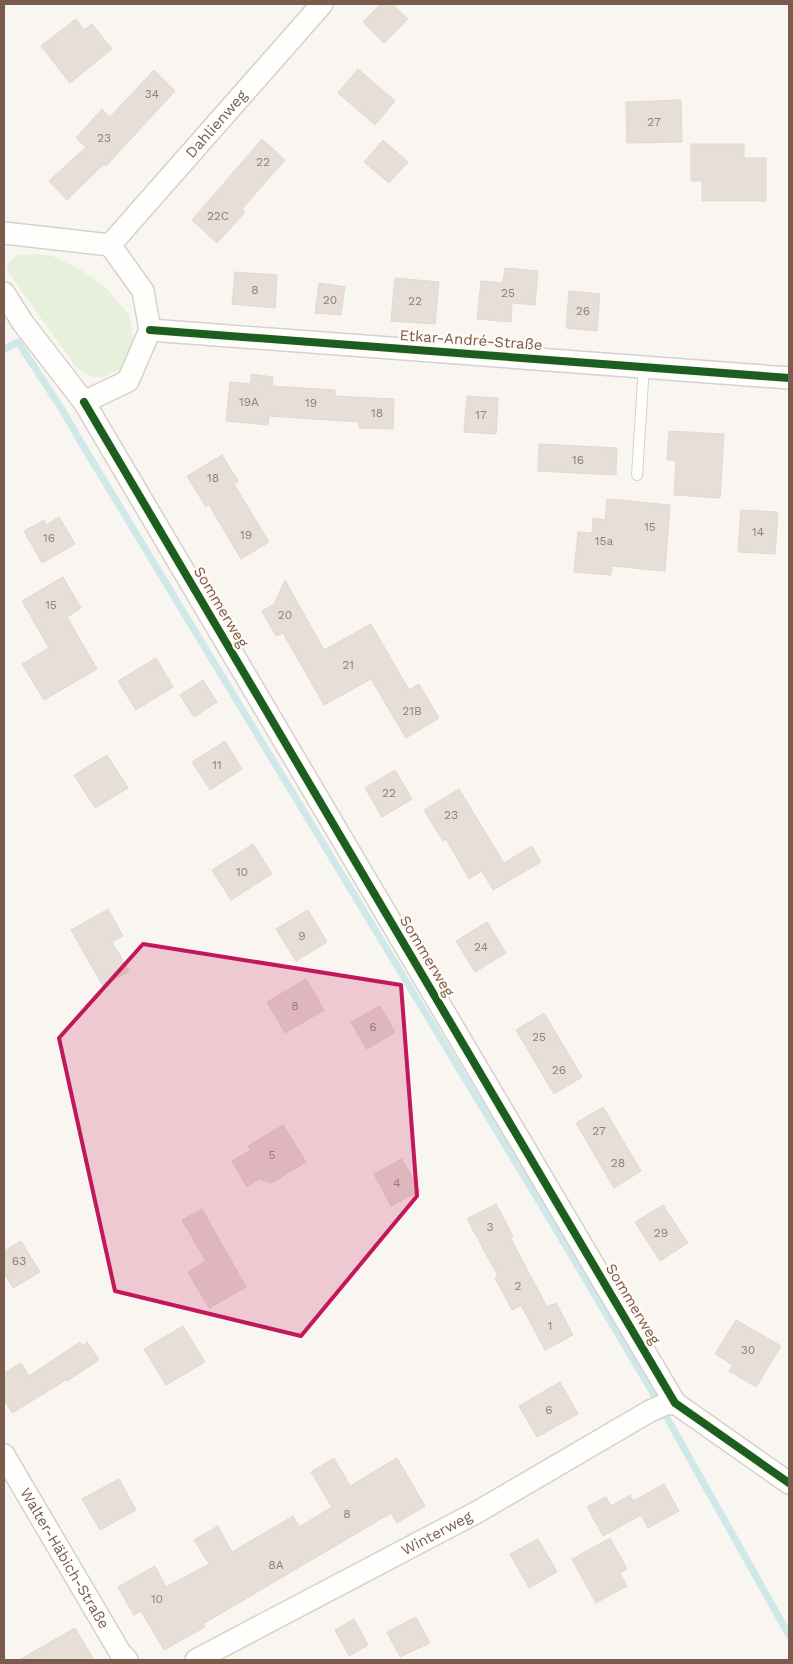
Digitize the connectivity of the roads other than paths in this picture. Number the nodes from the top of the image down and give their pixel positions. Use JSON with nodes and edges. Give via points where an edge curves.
{"nodes":[{"id":1,"x":322,"y":4,"type":"edge"},
{"id":2,"x":4,"y":233,"type":"edge"},
{"id":3,"x":110,"y":245,"type":"junction"},
{"id":4,"x":4,"y":293,"type":"edge"},
{"id":5,"x":150,"y":330,"type":"junction"},
{"id":6,"x":644,"y":366,"type":"junction"},
{"id":7,"x":789,"y":378,"type":"edge"},
{"id":8,"x":84,"y":402,"type":"junction"},
{"id":9,"x":637,"y":475,"type":"dead end"},
{"id":10,"x":664,"y":1406,"type":"junction"},
{"id":11,"x":4,"y":1455,"type":"edge"},
{"id":12,"x":789,"y":1483,"type":"edge"},
{"id":13,"x":127,"y":1660,"type":"edge"},
{"id":14,"x":196,"y":1660,"type":"edge"}],
"edges":[{"from":1,"to":3,"type":"street","name":"Dahlienweg"},
{"from":2,"to":3,"type":"street"},
{"from":3,"to":5,"type":"street","via":[[143,291]]},
{"from":4,"to":8,"type":"street","name":"Sommerweg"},
{"from":5,"to":6,"type":"street","name":"Etkar-André-Straße"},
{"from":5,"to":8,"type":"street","via":[[128,381]]},
{"from":6,"to":7,"type":"street","name":"Etkar-André-Straße"},
{"from":6,"to":9,"type":"lane"},
{"from":8,"to":10,"type":"street","name":"Sommerweg"},
{"from":10,"to":12,"type":"street","name":"Sommerweg"},
{"from":10,"to":14,"type":"street","name":"Winterweg","via":[[479,1511]]},
{"from":11,"to":13,"type":"street","name":"Walter-Häbich-Straße"}]}
